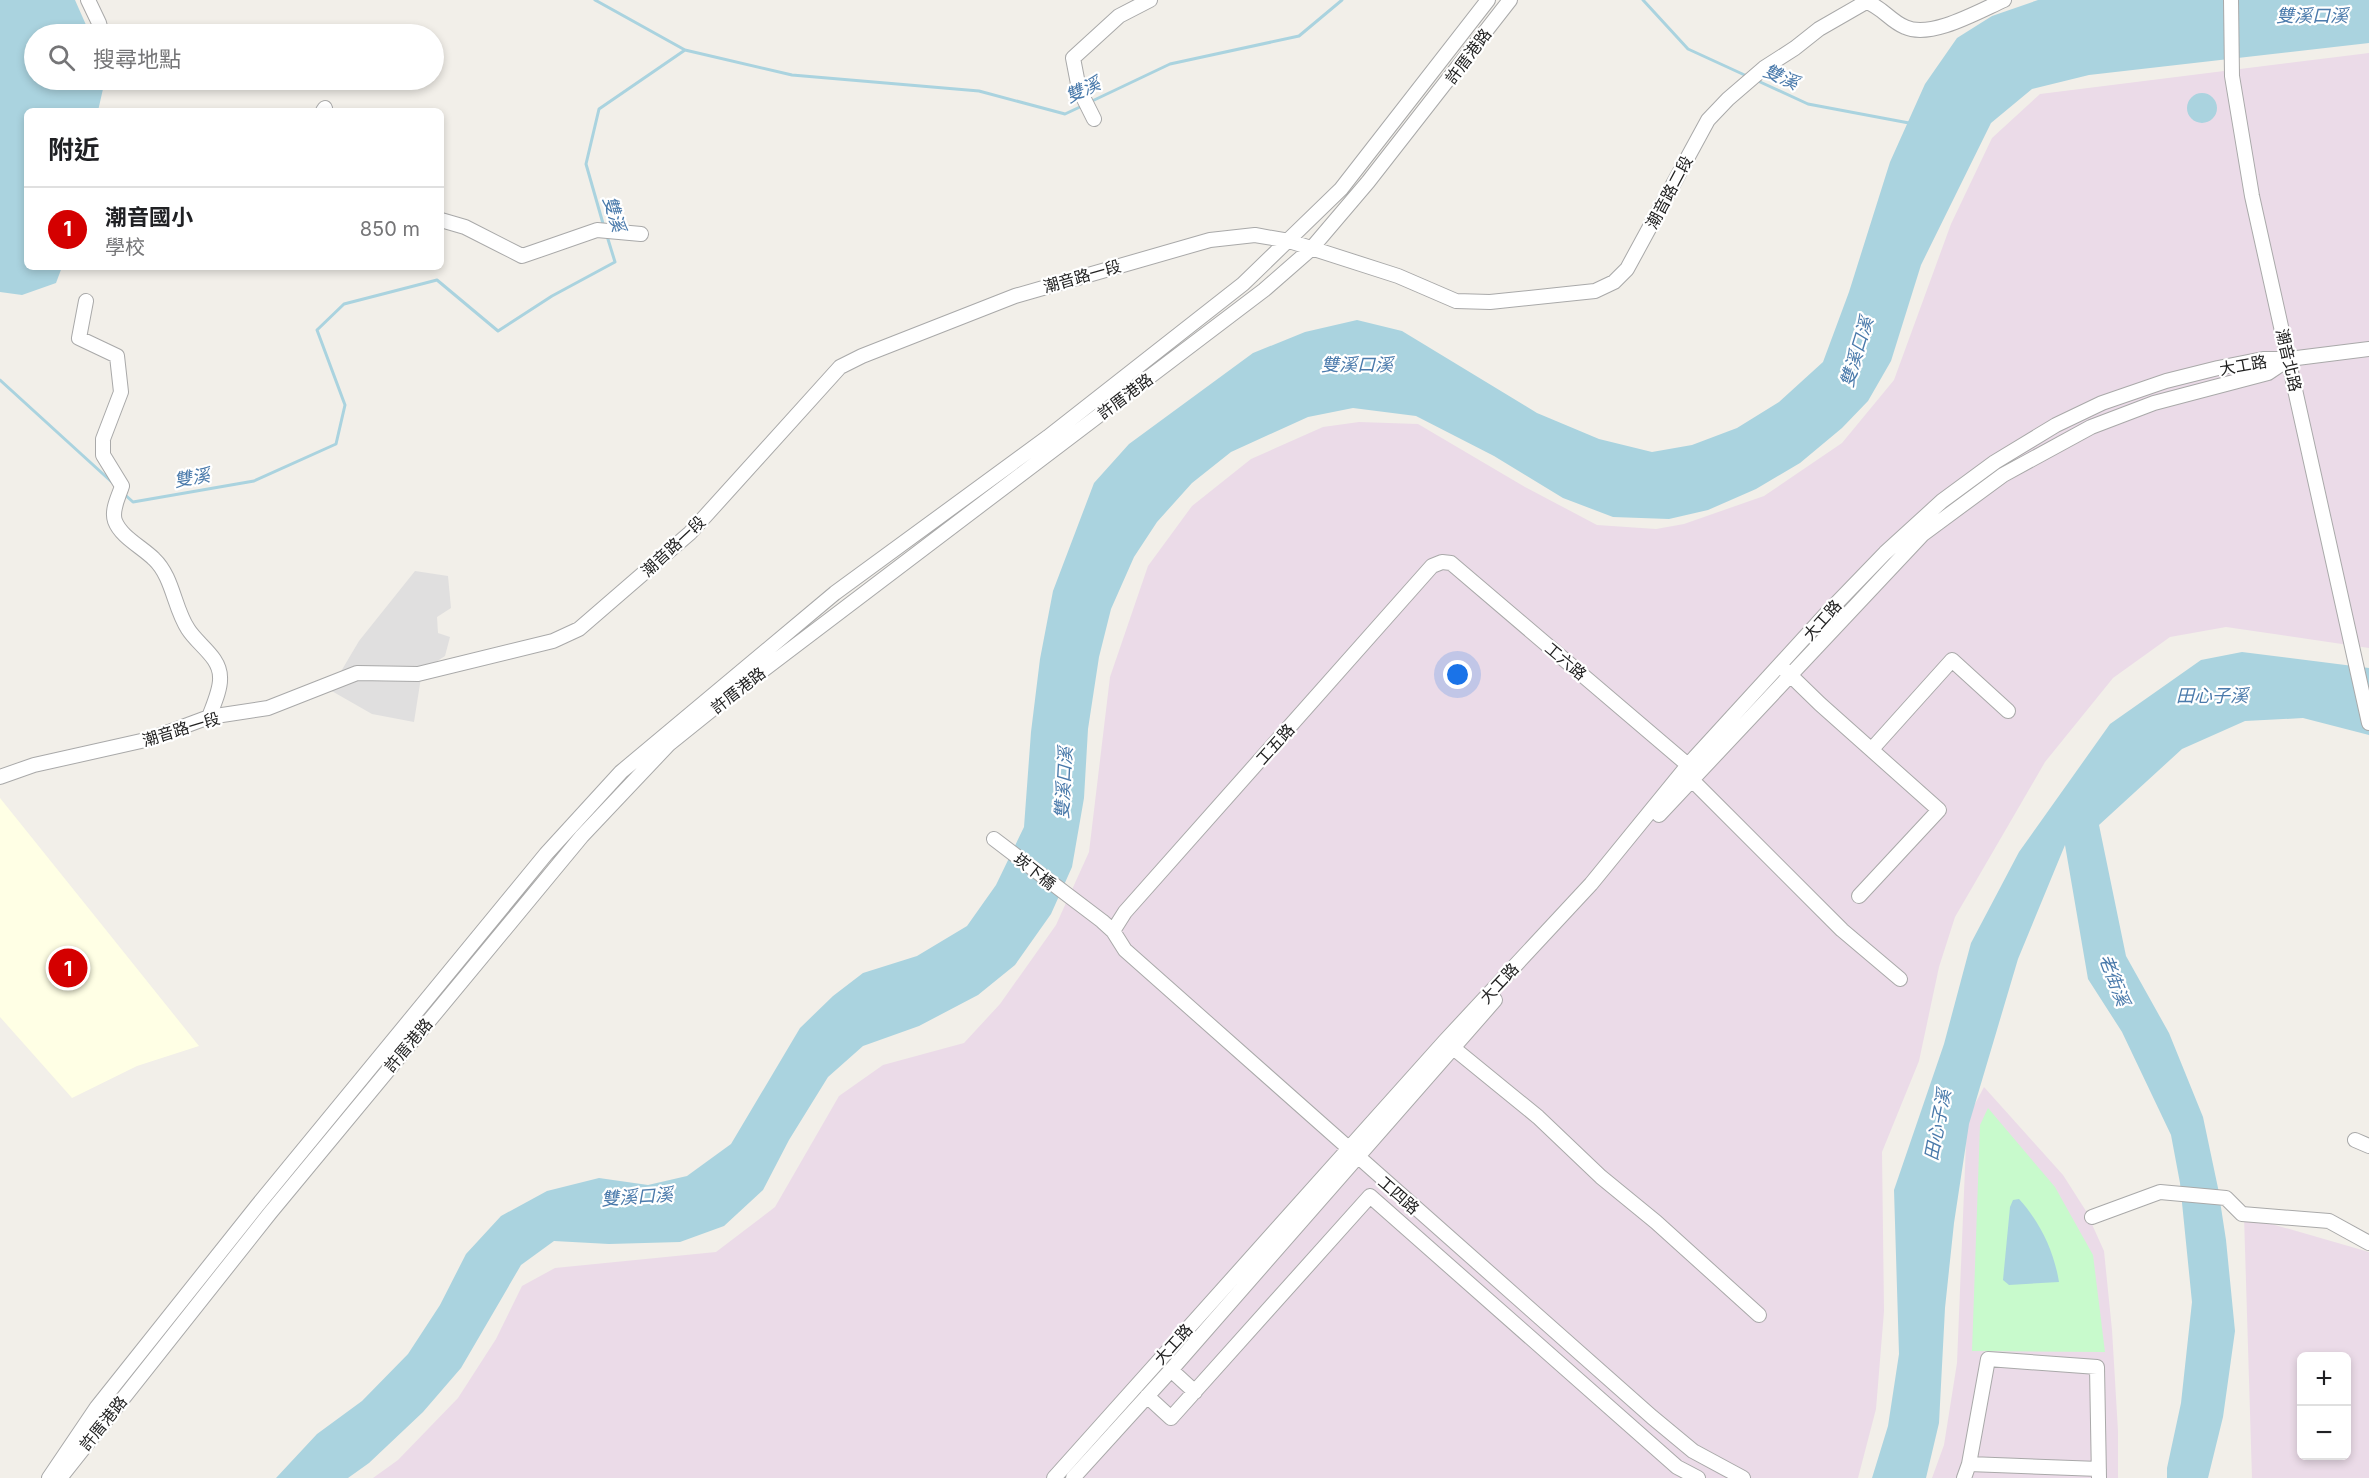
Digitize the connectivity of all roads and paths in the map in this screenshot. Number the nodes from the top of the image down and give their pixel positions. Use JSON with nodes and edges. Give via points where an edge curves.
{"nodes":[{"id":1,"x":88,"y":0,"type":"edge"},
{"id":2,"x":1150,"y":0,"type":"edge"},
{"id":3,"x":1488,"y":0,"type":"edge"},
{"id":4,"x":1510,"y":0,"type":"edge"},
{"id":5,"x":2004,"y":0,"type":"edge"},
{"id":6,"x":2231,"y":0,"type":"edge"},
{"id":7,"x":99,"y":24,"type":"edge"},
{"id":8,"x":1088,"y":109,"type":"dead end"},
{"id":9,"x":444,"y":221,"type":"edge"},
{"id":10,"x":641,"y":234,"type":"dead end"},
{"id":11,"x":1300,"y":245,"type":"junction"},
{"id":12,"x":86,"y":301,"type":"dead end"},
{"id":13,"x":2369,"y":349,"type":"edge"},
{"id":14,"x":2289,"y":359,"type":"junction"},
{"id":15,"x":1442,"y":562,"type":"joint"},
{"id":16,"x":1781,"y":666,"type":"junction"},
{"id":17,"x":1791,"y":676,"type":"junction"},
{"id":18,"x":2008,"y":711,"type":"dead end"},
{"id":19,"x":209,"y":717,"type":"junction"},
{"id":20,"x":691,"y":720,"type":"junction"},
{"id":21,"x":2369,"y":723,"type":"edge"},
{"id":22,"x":1872,"y":749,"type":"junction"},
{"id":23,"x":1690,"y":772,"type":"junction"},
{"id":24,"x":0,"y":777,"type":"edge"},
{"id":25,"x":997,"y":842,"type":"dead end"},
{"id":26,"x":1859,"y":896,"type":"dead end"},
{"id":27,"x":1068,"y":897,"type":"joint"},
{"id":28,"x":1113,"y":931,"type":"junction"},
{"id":29,"x":1900,"y":979,"type":"dead end"},
{"id":30,"x":1449,"y":1044,"type":"junction"},
{"id":31,"x":354,"y":1088,"type":"junction"},
{"id":32,"x":366,"y":1096,"type":"junction"},
{"id":33,"x":2355,"y":1140,"type":"dead end"},
{"id":34,"x":2369,"y":1146,"type":"edge"},
{"id":35,"x":1351,"y":1153,"type":"junction"},
{"id":36,"x":2092,"y":1217,"type":"dead end"},
{"id":37,"x":2369,"y":1243,"type":"edge"},
{"id":38,"x":1759,"y":1315,"type":"dead end"},
{"id":39,"x":1171,"y":1370,"type":"junction"},
{"id":40,"x":1195,"y":1392,"type":"junction"},
{"id":41,"x":1147,"y":1396,"type":"junction"},
{"id":42,"x":1966,"y":1471,"type":"edge"},
{"id":43,"x":2099,"y":1473,"type":"edge"},
{"id":44,"x":49,"y":1478,"type":"edge"},
{"id":45,"x":60,"y":1478,"type":"edge"},
{"id":46,"x":1054,"y":1478,"type":"edge"},
{"id":47,"x":1073,"y":1478,"type":"edge"},
{"id":48,"x":1698,"y":1478,"type":"edge"},
{"id":49,"x":1743,"y":1478,"type":"edge"}],
"edges":[{"from":1,"to":7,"type":"street"},
{"from":2,"to":8,"type":"street","via":[[1119,16],[1073,58]]},
{"from":3,"to":11,"type":"street","name":"許厝港路"},
{"from":4,"to":11,"type":"street","name":"許厝港路","via":[[1368,182]]},
{"from":5,"to":11,"type":"street","name":"潮音路二段","via":[[1942,26],[1915,31],[1866,2],[1764,68],[1708,120],[1627,269],[1614,282],[1595,291],[1490,302],[1456,301],[1398,276]]},
{"from":6,"to":14,"type":"street","name":"潮音北路","via":[[2232,76],[2252,196]]},
{"from":9,"to":10,"type":"street","via":[[465,226],[522,256],[597,230]]},
{"from":11,"to":19,"type":"street","name":"潮音路一段","via":[[1255,235],[1199,243],[1015,296],[862,356],[840,367],[690,533],[579,629],[562,637],[418,674],[357,673],[268,708]]},
{"from":11,"to":20,"type":"street","name":"許厝港路","via":[[1243,284],[1058,430],[835,593]]},
{"from":11,"to":20,"type":"street","name":"許厝港路","via":[[1264,290],[725,699]]},
{"from":12,"to":19,"type":"street","via":[[79,338],[117,356],[121,392],[104,439],[104,455],[120,492],[113,514],[115,523],[163,570],[186,627],[216,661],[221,678]]},
{"from":13,"to":14,"type":"street"},
{"from":14,"to":16,"type":"street","name":"大工路","via":[[2263,359],[2166,381],[2102,403],[2056,425],[1995,462],[1942,501],[1885,553]]},
{"from":14,"to":17,"type":"street","name":"大工路","via":[[2268,374],[2154,404],[2091,427],[2003,475],[1923,534]]},
{"from":14,"to":21,"type":"street","name":"潮音北路"},
{"from":15,"to":23,"type":"street","name":"工六路","via":[[1451,563]]},
{"from":15,"to":28,"type":"street","name":"工五路","via":[[1432,566],[1125,912]]},
{"from":16,"to":17,"type":"street"},
{"from":16,"to":23,"type":"street","name":"大工路"},
{"from":17,"to":22,"type":"street"},
{"from":17,"to":23,"type":"street","name":"大工路"},
{"from":18,"to":22,"type":"street","via":[[1952,660]]},
{"from":19,"to":24,"type":"street","name":"潮音路一段","via":[[150,739],[34,765]]},
{"from":20,"to":31,"type":"street","name":"許厝港路","via":[[621,772],[546,854]]},
{"from":20,"to":32,"type":"street","name":"許厝港路","via":[[582,836]]},
{"from":22,"to":26,"type":"street","via":[[1939,810]]},
{"from":23,"to":29,"type":"street","name":"工六路","via":[[1842,930]]},
{"from":23,"to":30,"type":"street","name":"大工路"},
{"from":25,"to":27,"type":"street","name":"崁下橋"},
{"from":27,"to":28,"type":"street","name":"工四路"},
{"from":28,"to":35,"type":"street","name":"工四路","via":[[1125,950]]},
{"from":30,"to":35,"type":"street","name":"大工路"},
{"from":30,"to":38,"type":"street","via":[[1538,1117]]},
{"from":31,"to":32,"type":"street"},
{"from":31,"to":44,"type":"street","name":"許厝港路","via":[[97,1407]]},
{"from":32,"to":45,"type":"street","name":"許厝港路"},
{"from":33,"to":34,"type":"street"},
{"from":35,"to":39,"type":"street","name":"大工路"},
{"from":35,"to":46,"type":"street","name":"大工路"},
{"from":35,"to":49,"type":"street","name":"工四路","via":[[1652,1418],[1693,1451]]},
{"from":36,"to":37,"type":"street","via":[[2160,1192],[2226,1198],[2242,1214],[2329,1221]]},
{"from":39,"to":40,"type":"street"},
{"from":39,"to":41,"type":"street","name":"大工路"},
{"from":40,"to":41,"type":"street","via":[[1171,1418]]},
{"from":40,"to":48,"type":"street","via":[[1370,1196],[1677,1467]]},
{"from":41,"to":47,"type":"street","name":"大工路"},
{"from":42,"to":43,"type":"street"},
{"from":42,"to":43,"type":"street","via":[[1988,1359],[2097,1367]]}]}
